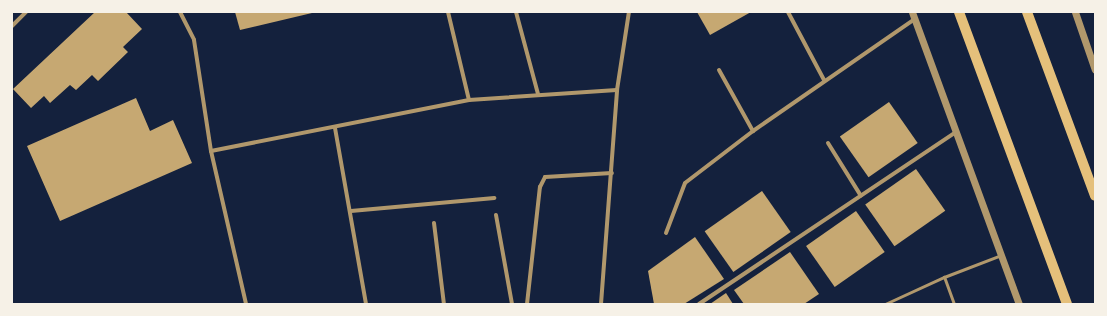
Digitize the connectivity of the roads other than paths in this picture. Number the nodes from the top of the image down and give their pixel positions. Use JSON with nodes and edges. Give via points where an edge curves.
{"nodes":[{"id":1,"x":26,"y":12,"type":"edge"},
{"id":2,"x":180,"y":12,"type":"edge"},
{"id":3,"x":448,"y":12,"type":"edge"},
{"id":4,"x":516,"y":12,"type":"edge"},
{"id":5,"x":629,"y":12,"type":"edge"},
{"id":6,"x":788,"y":12,"type":"edge"},
{"id":7,"x":959,"y":12,"type":"edge"},
{"id":8,"x":1027,"y":12,"type":"edge"},
{"id":9,"x":1076,"y":12,"type":"edge"},
{"id":10,"x":914,"y":15,"type":"edge"},
{"id":11,"x":12,"y":26,"type":"edge"},
{"id":12,"x":719,"y":70,"type":"dead end"},
{"id":13,"x":1095,"y":70,"type":"edge"},
{"id":14,"x":824,"y":80,"type":"junction"},
{"id":15,"x":617,"y":90,"type":"junction"},
{"id":16,"x":538,"y":94,"type":"junction"},
{"id":17,"x":469,"y":100,"type":"junction"},
{"id":18,"x":335,"y":128,"type":"junction"},
{"id":19,"x":753,"y":131,"type":"junction"},
{"id":20,"x":956,"y":132,"type":"junction"},
{"id":21,"x":828,"y":144,"type":"dead end"},
{"id":22,"x":211,"y":151,"type":"junction"},
{"id":23,"x":612,"y":173,"type":"junction"},
{"id":24,"x":861,"y":196,"type":"junction"},
{"id":25,"x":1095,"y":196,"type":"edge"},
{"id":26,"x":494,"y":198,"type":"dead end"},
{"id":27,"x":350,"y":210,"type":"junction"},
{"id":28,"x":496,"y":215,"type":"dead end"},
{"id":29,"x":434,"y":223,"type":"dead end"},
{"id":30,"x":666,"y":233,"type":"dead end"},
{"id":31,"x":1001,"y":254,"type":"junction"},
{"id":32,"x":944,"y":277,"type":"junction"},
{"id":33,"x":246,"y":304,"type":"edge"},
{"id":34,"x":366,"y":304,"type":"edge"},
{"id":35,"x":444,"y":304,"type":"edge"},
{"id":36,"x":512,"y":304,"type":"edge"},
{"id":37,"x":527,"y":304,"type":"edge"},
{"id":38,"x":601,"y":304,"type":"edge"},
{"id":39,"x":699,"y":304,"type":"edge"},
{"id":40,"x":885,"y":304,"type":"edge"},
{"id":41,"x":954,"y":304,"type":"edge"},
{"id":42,"x":1019,"y":304,"type":"edge"},
{"id":43,"x":1067,"y":304,"type":"edge"}],
"edges":[{"from":1,"to":11,"type":"street"},
{"from":2,"to":22,"type":"street","via":[[194,40]]},
{"from":3,"to":17,"type":"street"},
{"from":4,"to":16,"type":"street"},
{"from":5,"to":15,"type":"street"},
{"from":6,"to":14,"type":"street"},
{"from":7,"to":43,"type":"main road"},
{"from":8,"to":25,"type":"main road"},
{"from":9,"to":13,"type":"street"},
{"from":10,"to":14,"type":"street"},
{"from":10,"to":20,"type":"street"},
{"from":12,"to":19,"type":"street"},
{"from":14,"to":19,"type":"street"},
{"from":15,"to":16,"type":"street"},
{"from":15,"to":23,"type":"street"},
{"from":16,"to":17,"type":"street"},
{"from":17,"to":18,"type":"street"},
{"from":18,"to":22,"type":"street"},
{"from":18,"to":27,"type":"street"},
{"from":19,"to":30,"type":"street","via":[[685,183]]},
{"from":20,"to":24,"type":"street"},
{"from":20,"to":31,"type":"street"},
{"from":21,"to":24,"type":"street"},
{"from":22,"to":33,"type":"street"},
{"from":23,"to":37,"type":"street","via":[[545,177],[540,187]]},
{"from":23,"to":38,"type":"street"},
{"from":24,"to":39,"type":"street"},
{"from":26,"to":27,"type":"street"},
{"from":27,"to":34,"type":"street"},
{"from":28,"to":36,"type":"street"},
{"from":29,"to":35,"type":"street"},
{"from":31,"to":32,"type":"lane"},
{"from":31,"to":42,"type":"street"},
{"from":32,"to":40,"type":"lane"},
{"from":32,"to":41,"type":"lane"}]}
